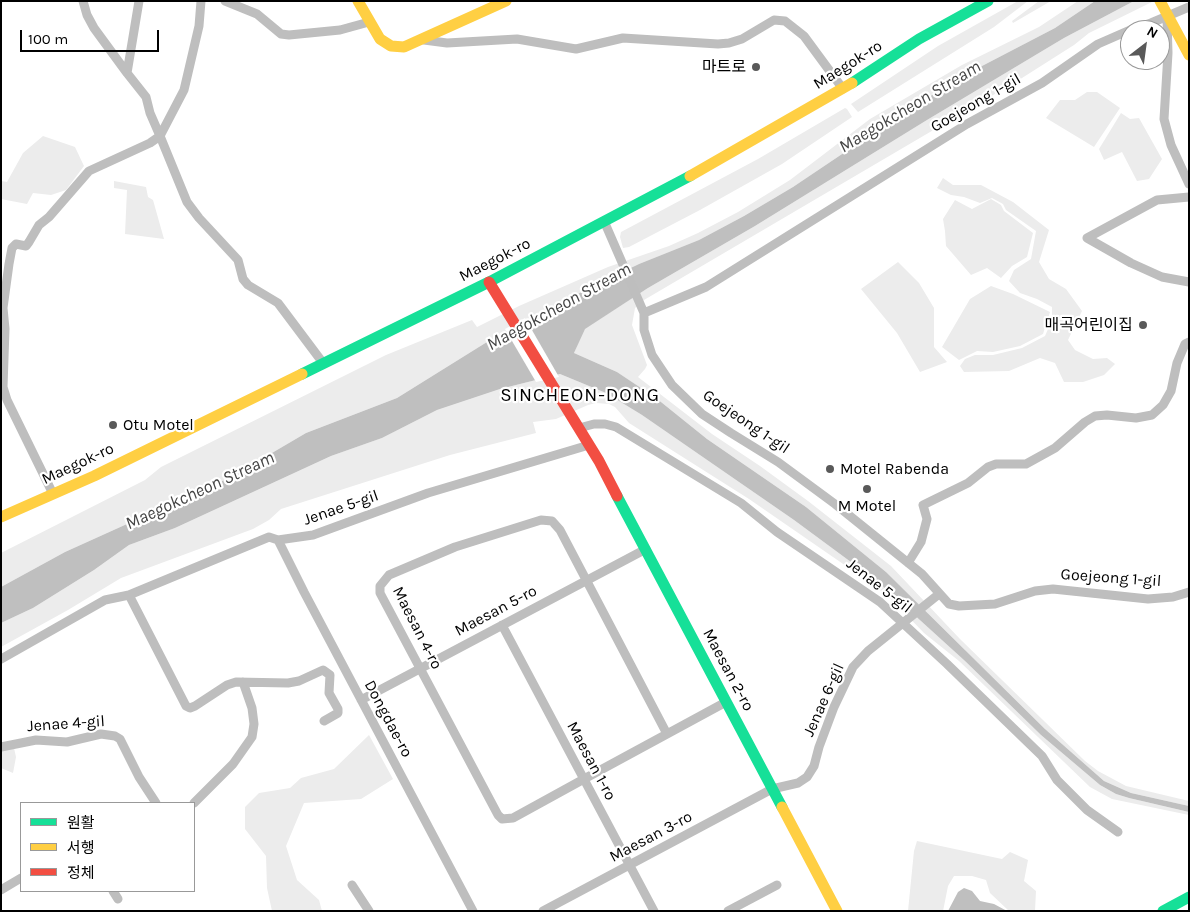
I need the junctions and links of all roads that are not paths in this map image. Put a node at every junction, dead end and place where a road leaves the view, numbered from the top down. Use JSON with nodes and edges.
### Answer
{"nodes":[{"id":1,"x":83,"y":1,"type":"edge"},
{"id":2,"x":139,"y":1,"type":"edge"},
{"id":3,"x":201,"y":1,"type":"edge"},
{"id":4,"x":225,"y":1,"type":"edge"},
{"id":5,"x":358,"y":1,"type":"edge"},
{"id":6,"x":506,"y":1,"type":"edge"},
{"id":7,"x":988,"y":1,"type":"edge"},
{"id":8,"x":1160,"y":1,"type":"edge"},
{"id":9,"x":1189,"y":6,"type":"edge"},
{"id":10,"x":1167,"y":16,"type":"junction"},
{"id":11,"x":1158,"y":20,"type":"edge"},
{"id":12,"x":368,"y":22,"type":"junction"},
{"id":13,"x":1120,"y":34,"type":"edge"},
{"id":14,"x":424,"y":40,"type":"junction"},
{"id":15,"x":1189,"y":55,"type":"edge"},
{"id":16,"x":127,"y":73,"type":"junction"},
{"id":17,"x":843,"y":89,"type":"junction"},
{"id":18,"x":160,"y":136,"type":"junction"},
{"id":19,"x":1189,"y":184,"type":"edge"},
{"id":20,"x":1189,"y":197,"type":"edge"},
{"id":21,"x":604,"y":221,"type":"junction"},
{"id":22,"x":489,"y":282,"type":"junction"},
{"id":23,"x":1189,"y":282,"type":"edge"},
{"id":24,"x":644,"y":313,"type":"junction"},
{"id":25,"x":1189,"y":342,"type":"edge"},
{"id":26,"x":323,"y":363,"type":"junction"},
{"id":27,"x":577,"y":424,"type":"junction"},
{"id":28,"x":589,"y":445,"type":"junction"},
{"id":29,"x":53,"y":494,"type":"junction"},
{"id":30,"x":1,"y":517,"type":"edge"},
{"id":31,"x":278,"y":540,"type":"junction"},
{"id":32,"x":646,"y":549,"type":"junction"},
{"id":33,"x":908,"y":563,"type":"junction"},
{"id":34,"x":586,"y":581,"type":"junction"},
{"id":35,"x":1189,"y":592,"type":"edge"},
{"id":36,"x":939,"y":594,"type":"junction"},
{"id":37,"x":129,"y":595,"type":"junction"},
{"id":38,"x":905,"y":622,"type":"junction"},
{"id":39,"x":502,"y":625,"type":"junction"},
{"id":40,"x":1,"y":659,"type":"edge"},
{"id":41,"x":420,"y":668,"type":"junction"},
{"id":42,"x":243,"y":682,"type":"junction"},
{"id":43,"x":361,"y":700,"type":"junction"},
{"id":44,"x":726,"y":702,"type":"junction"},
{"id":45,"x":324,"y":721,"type":"dead end"},
{"id":46,"x":666,"y":734,"type":"junction"},
{"id":47,"x":1,"y":747,"type":"edge"},
{"id":48,"x":584,"y":779,"type":"junction"},
{"id":49,"x":772,"y":789,"type":"junction"},
{"id":50,"x":155,"y":802,"type":"edge"},
{"id":51,"x":195,"y":802,"type":"edge"},
{"id":52,"x":1118,"y":832,"type":"dead end"},
{"id":53,"x":629,"y":865,"type":"junction"},
{"id":54,"x":20,"y":879,"type":"edge"},
{"id":55,"x":352,"y":885,"type":"dead end"},
{"id":56,"x":776,"y":885,"type":"dead end"},
{"id":57,"x":1,"y":890,"type":"edge"},
{"id":58,"x":1189,"y":898,"type":"edge"},
{"id":59,"x":745,"y":907,"type":"edge"},
{"id":60,"x":370,"y":911,"type":"edge"},
{"id":61,"x":473,"y":911,"type":"edge"},
{"id":62,"x":543,"y":911,"type":"edge"},
{"id":63,"x":654,"y":911,"type":"edge"},
{"id":64,"x":728,"y":911,"type":"edge"},
{"id":65,"x":837,"y":911,"type":"edge"},
{"id":66,"x":1163,"y":911,"type":"edge"}],
"edges":[{"from":1,"to":16,"type":"street"},
{"from":2,"to":16,"type":"street"},
{"from":3,"to":18,"type":"street"},
{"from":4,"to":12,"type":"street"},
{"from":5,"to":12,"type":"street"},
{"from":6,"to":14,"type":"street"},
{"from":7,"to":17,"type":"street","name":"Maegok-ro"},
{"from":8,"to":10,"type":"street"},
{"from":9,"to":10,"type":"street","name":"Goejeong 1-gil"},
{"from":10,"to":11,"type":"street","name":"Goejeong 1-gil"},
{"from":10,"to":15,"type":"street"},
{"from":10,"to":19,"type":"street"},
{"from":12,"to":14,"type":"street"},
{"from":13,"to":24,"type":"street","name":"Goejeong 1-gil"},
{"from":14,"to":17,"type":"street"},
{"from":16,"to":18,"type":"street"},
{"from":17,"to":21,"type":"street","name":"Maegok-ro"},
{"from":18,"to":26,"type":"street"},
{"from":18,"to":29,"type":"street"},
{"from":20,"to":23,"type":"street"},
{"from":21,"to":22,"type":"street","name":"Maegok-ro"},
{"from":21,"to":24,"type":"street"},
{"from":22,"to":26,"type":"street","name":"Maegok-ro"},
{"from":22,"to":27,"type":"street","name":"Maesan 2-ro"},
{"from":24,"to":33,"type":"street","name":"Goejeong 1-gil"},
{"from":25,"to":33,"type":"street"},
{"from":26,"to":29,"type":"street","name":"Maegok-ro"},
{"from":27,"to":28,"type":"street","name":"Maesan 2-ro"},
{"from":27,"to":38,"type":"street","name":"Jenae 5-gil"},
{"from":28,"to":31,"type":"street","name":"Jenae 5-gil"},
{"from":28,"to":32,"type":"street","name":"Maesan 2-ro"},
{"from":29,"to":30,"type":"street","name":"Maegok-ro"},
{"from":31,"to":37,"type":"street","name":"Jenae 5-gil"},
{"from":31,"to":43,"type":"street","name":"Dongdae-ro"},
{"from":32,"to":34,"type":"street","name":"Maesan 5-ro"},
{"from":32,"to":44,"type":"street","name":"Maesan 2-ro"},
{"from":33,"to":36,"type":"street","name":"Goejeong 1-gil"},
{"from":34,"to":39,"type":"street","name":"Maesan 5-ro"},
{"from":34,"to":41,"type":"street","name":"Maesan 4-ro"},
{"from":34,"to":46,"type":"street","name":"Maesan 4-ro"},
{"from":35,"to":36,"type":"street","name":"Goejeong 1-gil"},
{"from":36,"to":38,"type":"street","name":"Jenae 6-gil"},
{"from":37,"to":40,"type":"street","name":"Jenae 5-gil"},
{"from":37,"to":42,"type":"street"},
{"from":38,"to":49,"type":"street","name":"Jenae 6-gil"},
{"from":38,"to":52,"type":"street","name":"Jenae 5-gil"},
{"from":39,"to":41,"type":"street","name":"Maesan 5-ro"},
{"from":39,"to":48,"type":"street","name":"Maesan 1-ro"},
{"from":41,"to":43,"type":"street","name":"Maesan 5-ro"},
{"from":41,"to":48,"type":"street","name":"Maesan 4-ro"},
{"from":42,"to":45,"type":"street"},
{"from":42,"to":51,"type":"street"},
{"from":43,"to":61,"type":"street","name":"Dongdae-ro"},
{"from":44,"to":46,"type":"street","name":"Maesan 4-ro"},
{"from":44,"to":49,"type":"street","name":"Maesan 2-ro"},
{"from":46,"to":48,"type":"street","name":"Maesan 4-ro"},
{"from":47,"to":50,"type":"street","name":"Jenae 4-gil"},
{"from":48,"to":53,"type":"street","name":"Maesan 1-ro"},
{"from":49,"to":53,"type":"street","name":"Maesan 3-ro"},
{"from":49,"to":65,"type":"street","name":"Maesan 2-ro"},
{"from":53,"to":62,"type":"street","name":"Maesan 3-ro"},
{"from":53,"to":63,"type":"street","name":"Maesan 1-ro"},
{"from":54,"to":57,"type":"street"},
{"from":55,"to":60,"type":"street"},
{"from":56,"to":59,"type":"street"},
{"from":58,"to":66,"type":"street"},
{"from":59,"to":64,"type":"street"}]}
